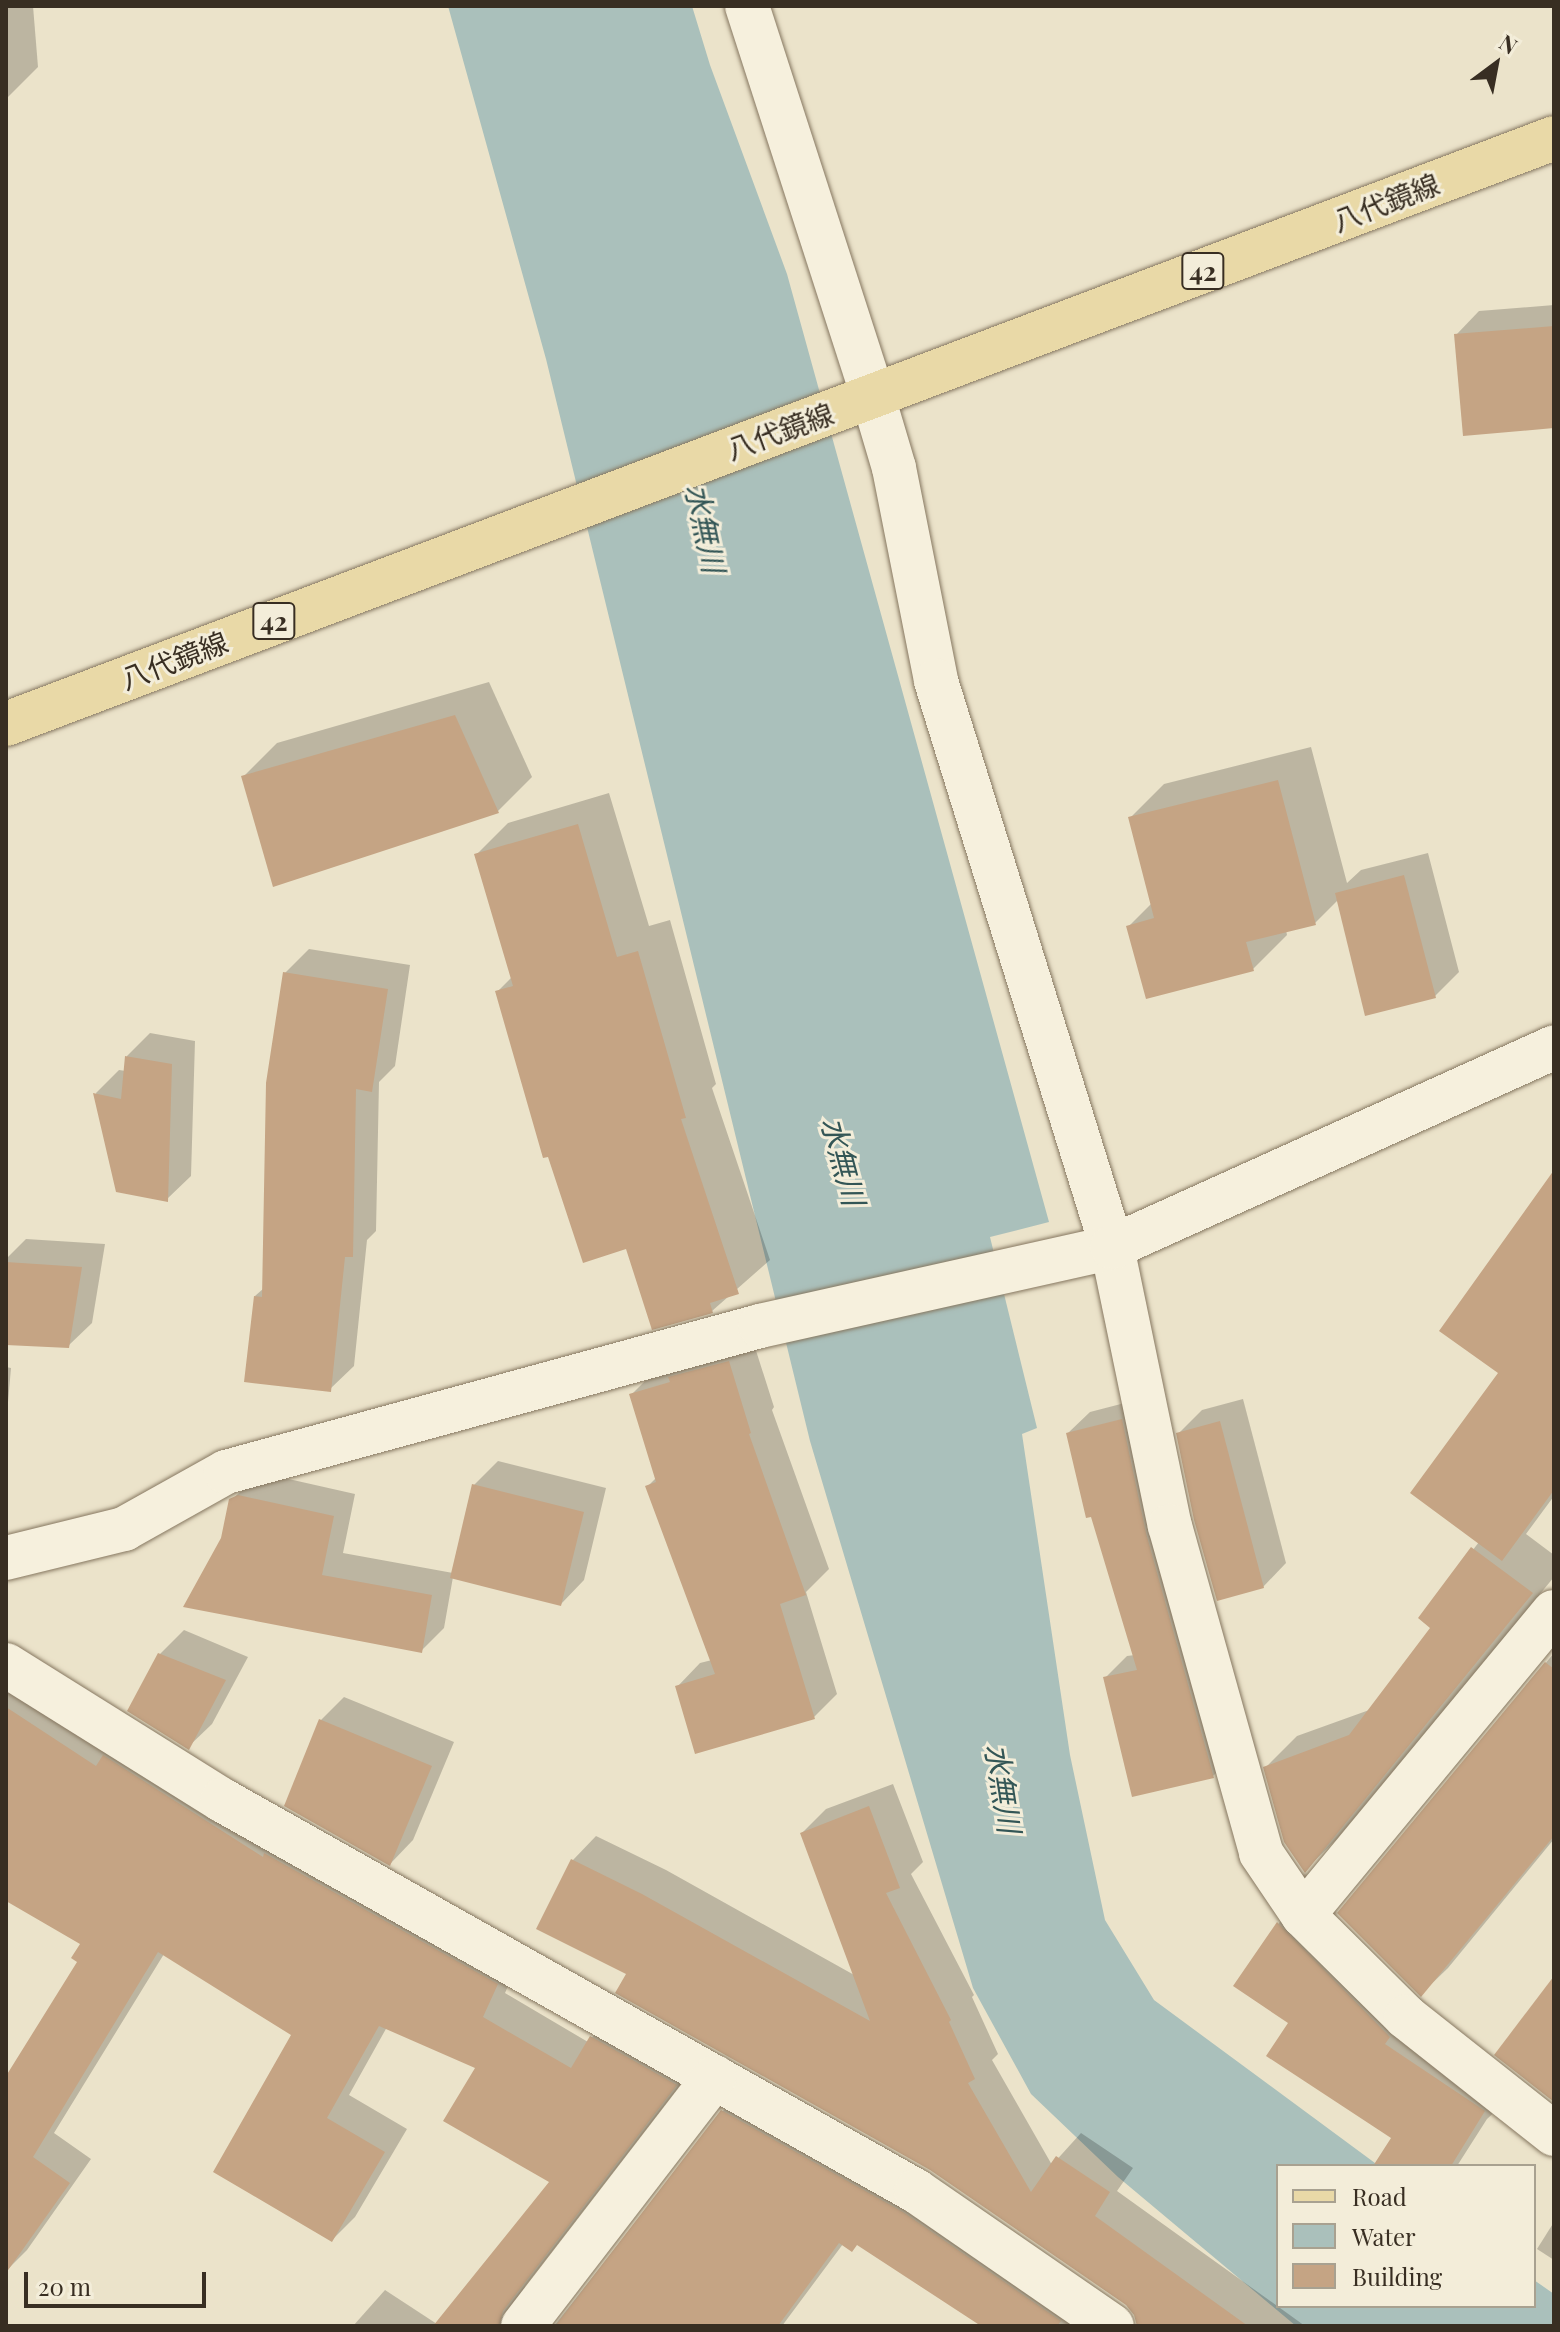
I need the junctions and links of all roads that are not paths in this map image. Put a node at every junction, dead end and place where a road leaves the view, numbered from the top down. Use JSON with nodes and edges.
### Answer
{"nodes":[{"id":1,"x":747,"y":6,"type":"edge"},
{"id":2,"x":1554,"y":138,"type":"edge"},
{"id":3,"x":863,"y":401,"type":"junction"},
{"id":4,"x":6,"y":724,"type":"edge"},
{"id":5,"x":1554,"y":1047,"type":"edge"},
{"id":6,"x":1112,"y":1247,"type":"junction"},
{"id":7,"x":6,"y":1558,"type":"edge"},
{"id":8,"x":1554,"y":1612,"type":"edge"},
{"id":9,"x":6,"y":1665,"type":"edge"},
{"id":10,"x":1303,"y":1915,"type":"junction"},
{"id":11,"x":715,"y":2077,"type":"junction"},
{"id":12,"x":1554,"y":2134,"type":"edge"},
{"id":13,"x":523,"y":2326,"type":"edge"},
{"id":14,"x":1112,"y":2326,"type":"edge"}],
"edges":[{"from":1,"to":3,"type":"street"},
{"from":2,"to":3,"type":"main road","name":"八代鏡線","number":"42"},
{"from":3,"to":4,"type":"main road","name":"八代鏡線","number":"42"},
{"from":3,"to":6,"type":"street"},
{"from":5,"to":6,"type":"street"},
{"from":6,"to":7,"type":"street"},
{"from":6,"to":10,"type":"street"},
{"from":8,"to":10,"type":"street"},
{"from":9,"to":11,"type":"street"},
{"from":10,"to":12,"type":"street"},
{"from":11,"to":13,"type":"street"},
{"from":11,"to":14,"type":"street"}]}
